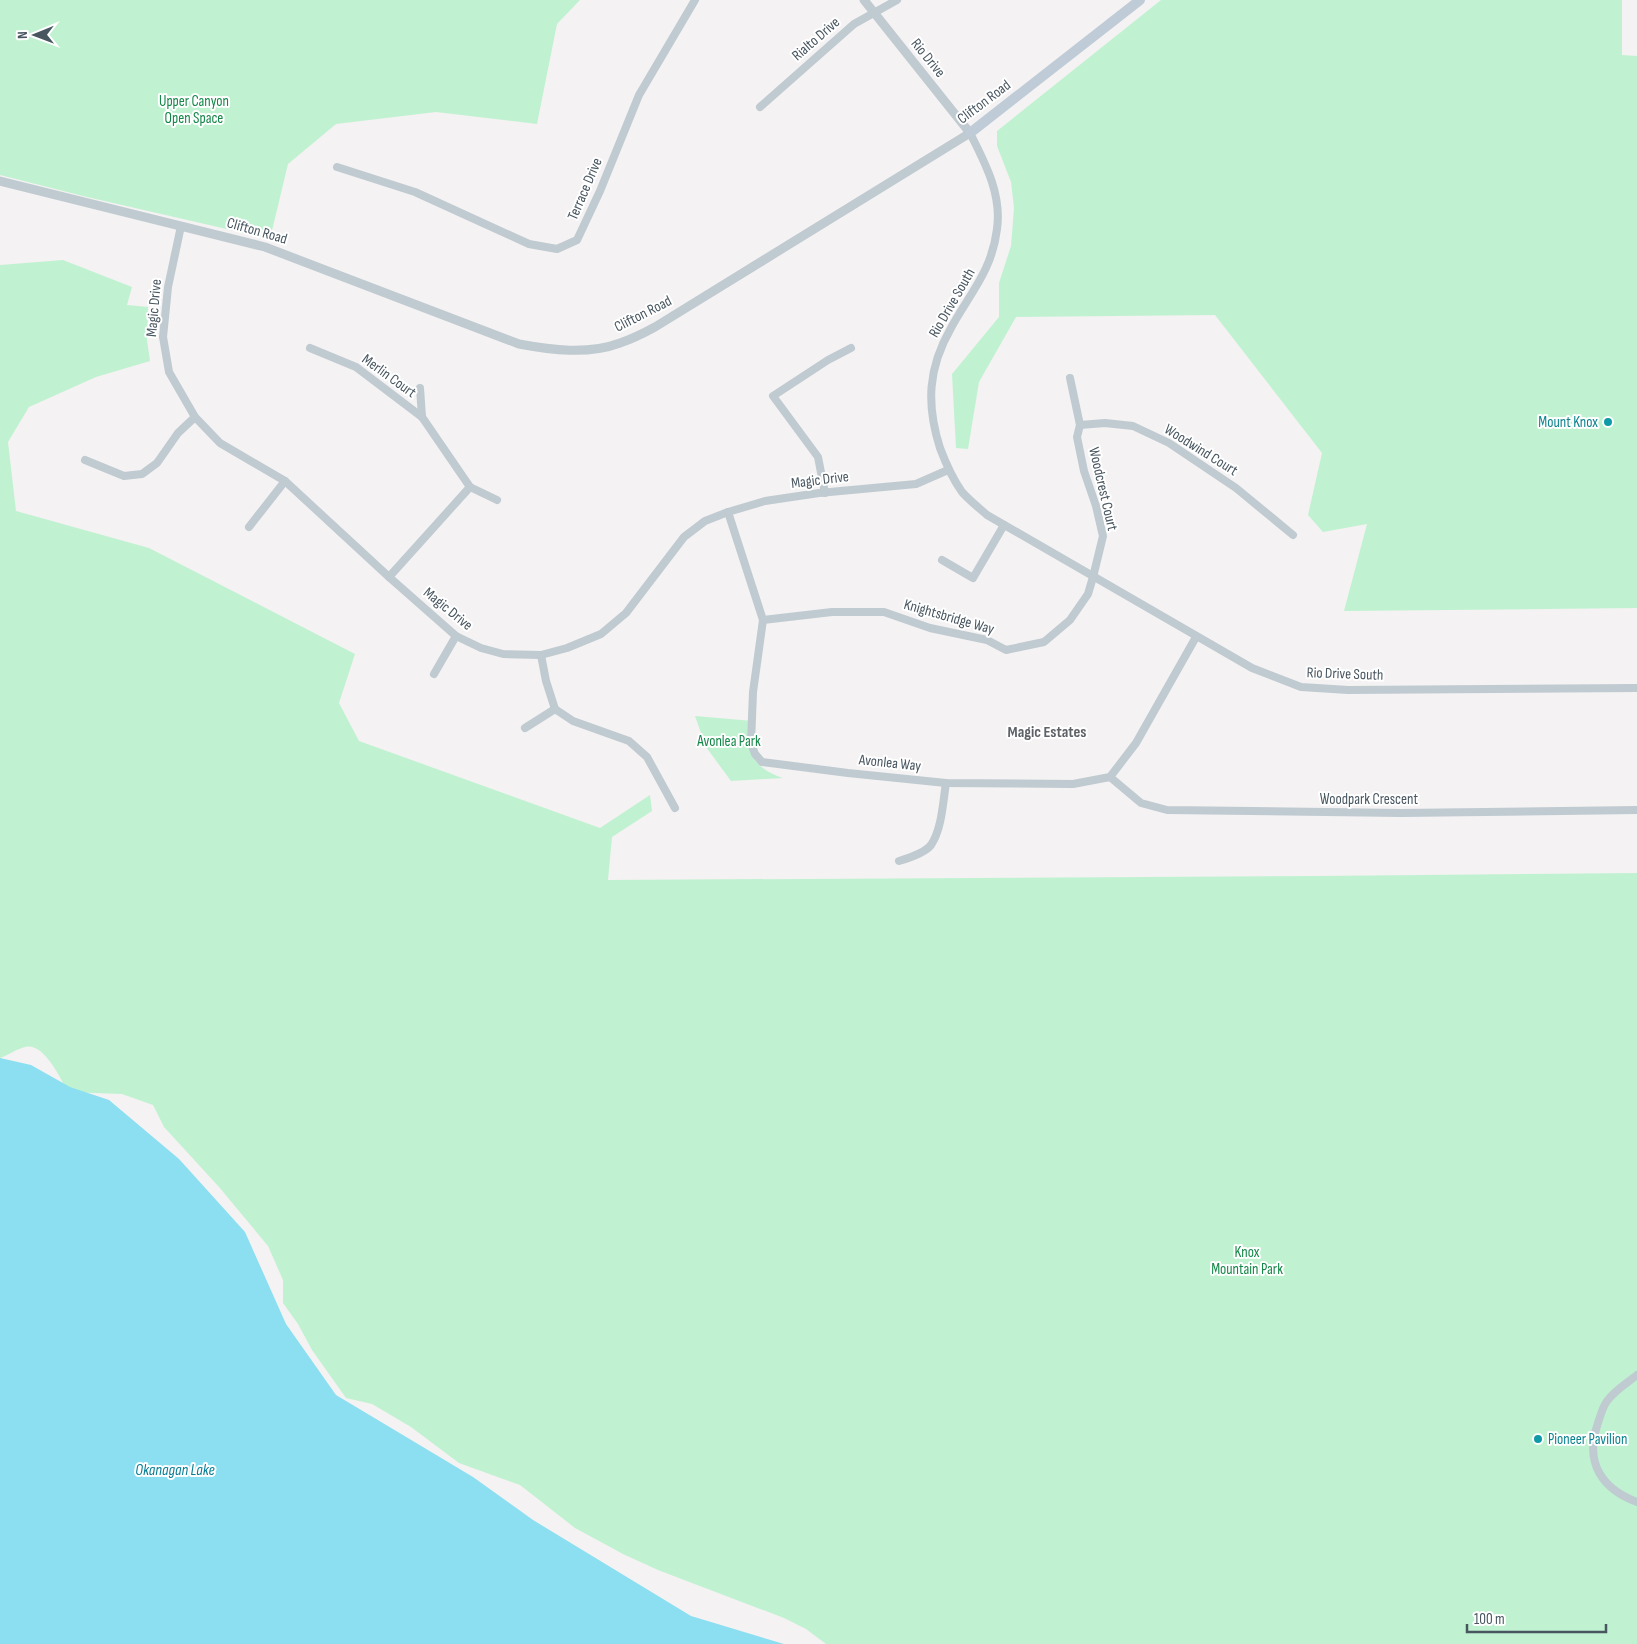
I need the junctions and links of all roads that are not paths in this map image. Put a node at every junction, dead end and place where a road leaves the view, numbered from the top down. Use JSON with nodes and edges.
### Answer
{"nodes":[{"id":1,"x":695,"y":0,"type":"edge"},
{"id":2,"x":864,"y":0,"type":"edge"},
{"id":3,"x":897,"y":0,"type":"edge"},
{"id":4,"x":1140,"y":0,"type":"edge"},
{"id":5,"x":874,"y":12,"type":"junction"},
{"id":6,"x":760,"y":107,"type":"dead end"},
{"id":7,"x":970,"y":133,"type":"junction"},
{"id":8,"x":337,"y":168,"type":"dead end"},
{"id":9,"x":0,"y":181,"type":"edge"},
{"id":10,"x":181,"y":226,"type":"junction"},
{"id":11,"x":310,"y":348,"type":"dead end"},
{"id":12,"x":851,"y":348,"type":"dead end"},
{"id":13,"x":1070,"y":378,"type":"dead end"},
{"id":14,"x":420,"y":388,"type":"dead end"},
{"id":15,"x":195,"y":417,"type":"junction"},
{"id":16,"x":422,"y":418,"type":"junction"},
{"id":17,"x":1080,"y":425,"type":"junction"},
{"id":18,"x":85,"y":460,"type":"dead end"},
{"id":19,"x":948,"y":470,"type":"junction"},
{"id":20,"x":285,"y":481,"type":"junction"},
{"id":21,"x":470,"y":487,"type":"junction"},
{"id":22,"x":825,"y":493,"type":"junction"},
{"id":23,"x":497,"y":500,"type":"dead end"},
{"id":24,"x":728,"y":512,"type":"junction"},
{"id":25,"x":1004,"y":525,"type":"junction"},
{"id":26,"x":249,"y":527,"type":"dead end"},
{"id":27,"x":1293,"y":535,"type":"dead end"},
{"id":28,"x":942,"y":560,"type":"dead end"},
{"id":29,"x":389,"y":577,"type":"junction"},
{"id":30,"x":1093,"y":577,"type":"junction"},
{"id":31,"x":763,"y":620,"type":"junction"},
{"id":32,"x":456,"y":636,"type":"junction"},
{"id":33,"x":1196,"y":637,"type":"junction"},
{"id":34,"x":541,"y":655,"type":"junction"},
{"id":35,"x":434,"y":674,"type":"dead end"},
{"id":36,"x":1637,"y":688,"type":"edge"},
{"id":37,"x":555,"y":709,"type":"junction"},
{"id":38,"x":525,"y":728,"type":"dead end"},
{"id":39,"x":1110,"y":777,"type":"junction"},
{"id":40,"x":946,"y":783,"type":"junction"},
{"id":41,"x":675,"y":808,"type":"dead end"},
{"id":42,"x":1637,"y":810,"type":"edge"},
{"id":43,"x":899,"y":861,"type":"dead end"},
{"id":44,"x":1637,"y":1375,"type":"edge"},
{"id":45,"x":1637,"y":1502,"type":"edge"}],
"edges":[{"from":1,"to":8,"type":"street","name":"Terrace Drive"},
{"from":2,"to":5,"type":"street","name":"Rio Drive"},
{"from":3,"to":5,"type":"street","name":"Rialto Drive"},
{"from":4,"to":7,"type":"main road","name":"Clifton Road"},
{"from":5,"to":6,"type":"street","name":"Rialto Drive"},
{"from":5,"to":7,"type":"street","name":"Rio Drive"},
{"from":7,"to":10,"type":"street","name":"Clifton Road"},
{"from":7,"to":19,"type":"street","name":"Rio Drive South"},
{"from":9,"to":10,"type":"street","name":"Clifton Road"},
{"from":10,"to":15,"type":"street","name":"Magic Drive"},
{"from":11,"to":16,"type":"street","name":"Merlin Court"},
{"from":12,"to":22,"type":"street"},
{"from":13,"to":17,"type":"street","name":"Woodcrest Court"},
{"from":14,"to":16,"type":"street","name":"Merlin Court"},
{"from":15,"to":18,"type":"street"},
{"from":15,"to":20,"type":"street","name":"Magic Drive"},
{"from":16,"to":21,"type":"street","name":"Merlin Court"},
{"from":17,"to":27,"type":"street","name":"Woodwind Court"},
{"from":17,"to":30,"type":"street","name":"Woodcrest Court"},
{"from":19,"to":22,"type":"street","name":"Magic Drive"},
{"from":19,"to":25,"type":"street","name":"Rio Drive South"},
{"from":20,"to":26,"type":"street"},
{"from":20,"to":29,"type":"street","name":"Magic Drive"},
{"from":21,"to":23,"type":"street","name":"Merlin Court"},
{"from":21,"to":29,"type":"street"},
{"from":22,"to":24,"type":"street","name":"Magic Drive"},
{"from":24,"to":31,"type":"street","name":"Avonlea Way"},
{"from":24,"to":34,"type":"street","name":"Magic Drive"},
{"from":25,"to":28,"type":"street"},
{"from":25,"to":30,"type":"street","name":"Rio Drive South"},
{"from":29,"to":32,"type":"street","name":"Magic Drive"},
{"from":30,"to":31,"type":"street","name":"Knightsbridge Way"},
{"from":30,"to":33,"type":"street","name":"Rio Drive South"},
{"from":31,"to":40,"type":"street","name":"Avonlea Way"},
{"from":32,"to":34,"type":"street","name":"Magic Drive"},
{"from":32,"to":35,"type":"street"},
{"from":33,"to":36,"type":"street","name":"Rio Drive South"},
{"from":33,"to":39,"type":"street"},
{"from":34,"to":37,"type":"street"},
{"from":37,"to":38,"type":"street"},
{"from":37,"to":41,"type":"street"},
{"from":39,"to":40,"type":"street","name":"Avonlea Way"},
{"from":39,"to":42,"type":"street","name":"Woodpark Crescent"},
{"from":40,"to":43,"type":"street"},
{"from":44,"to":45,"type":"street"}]}
